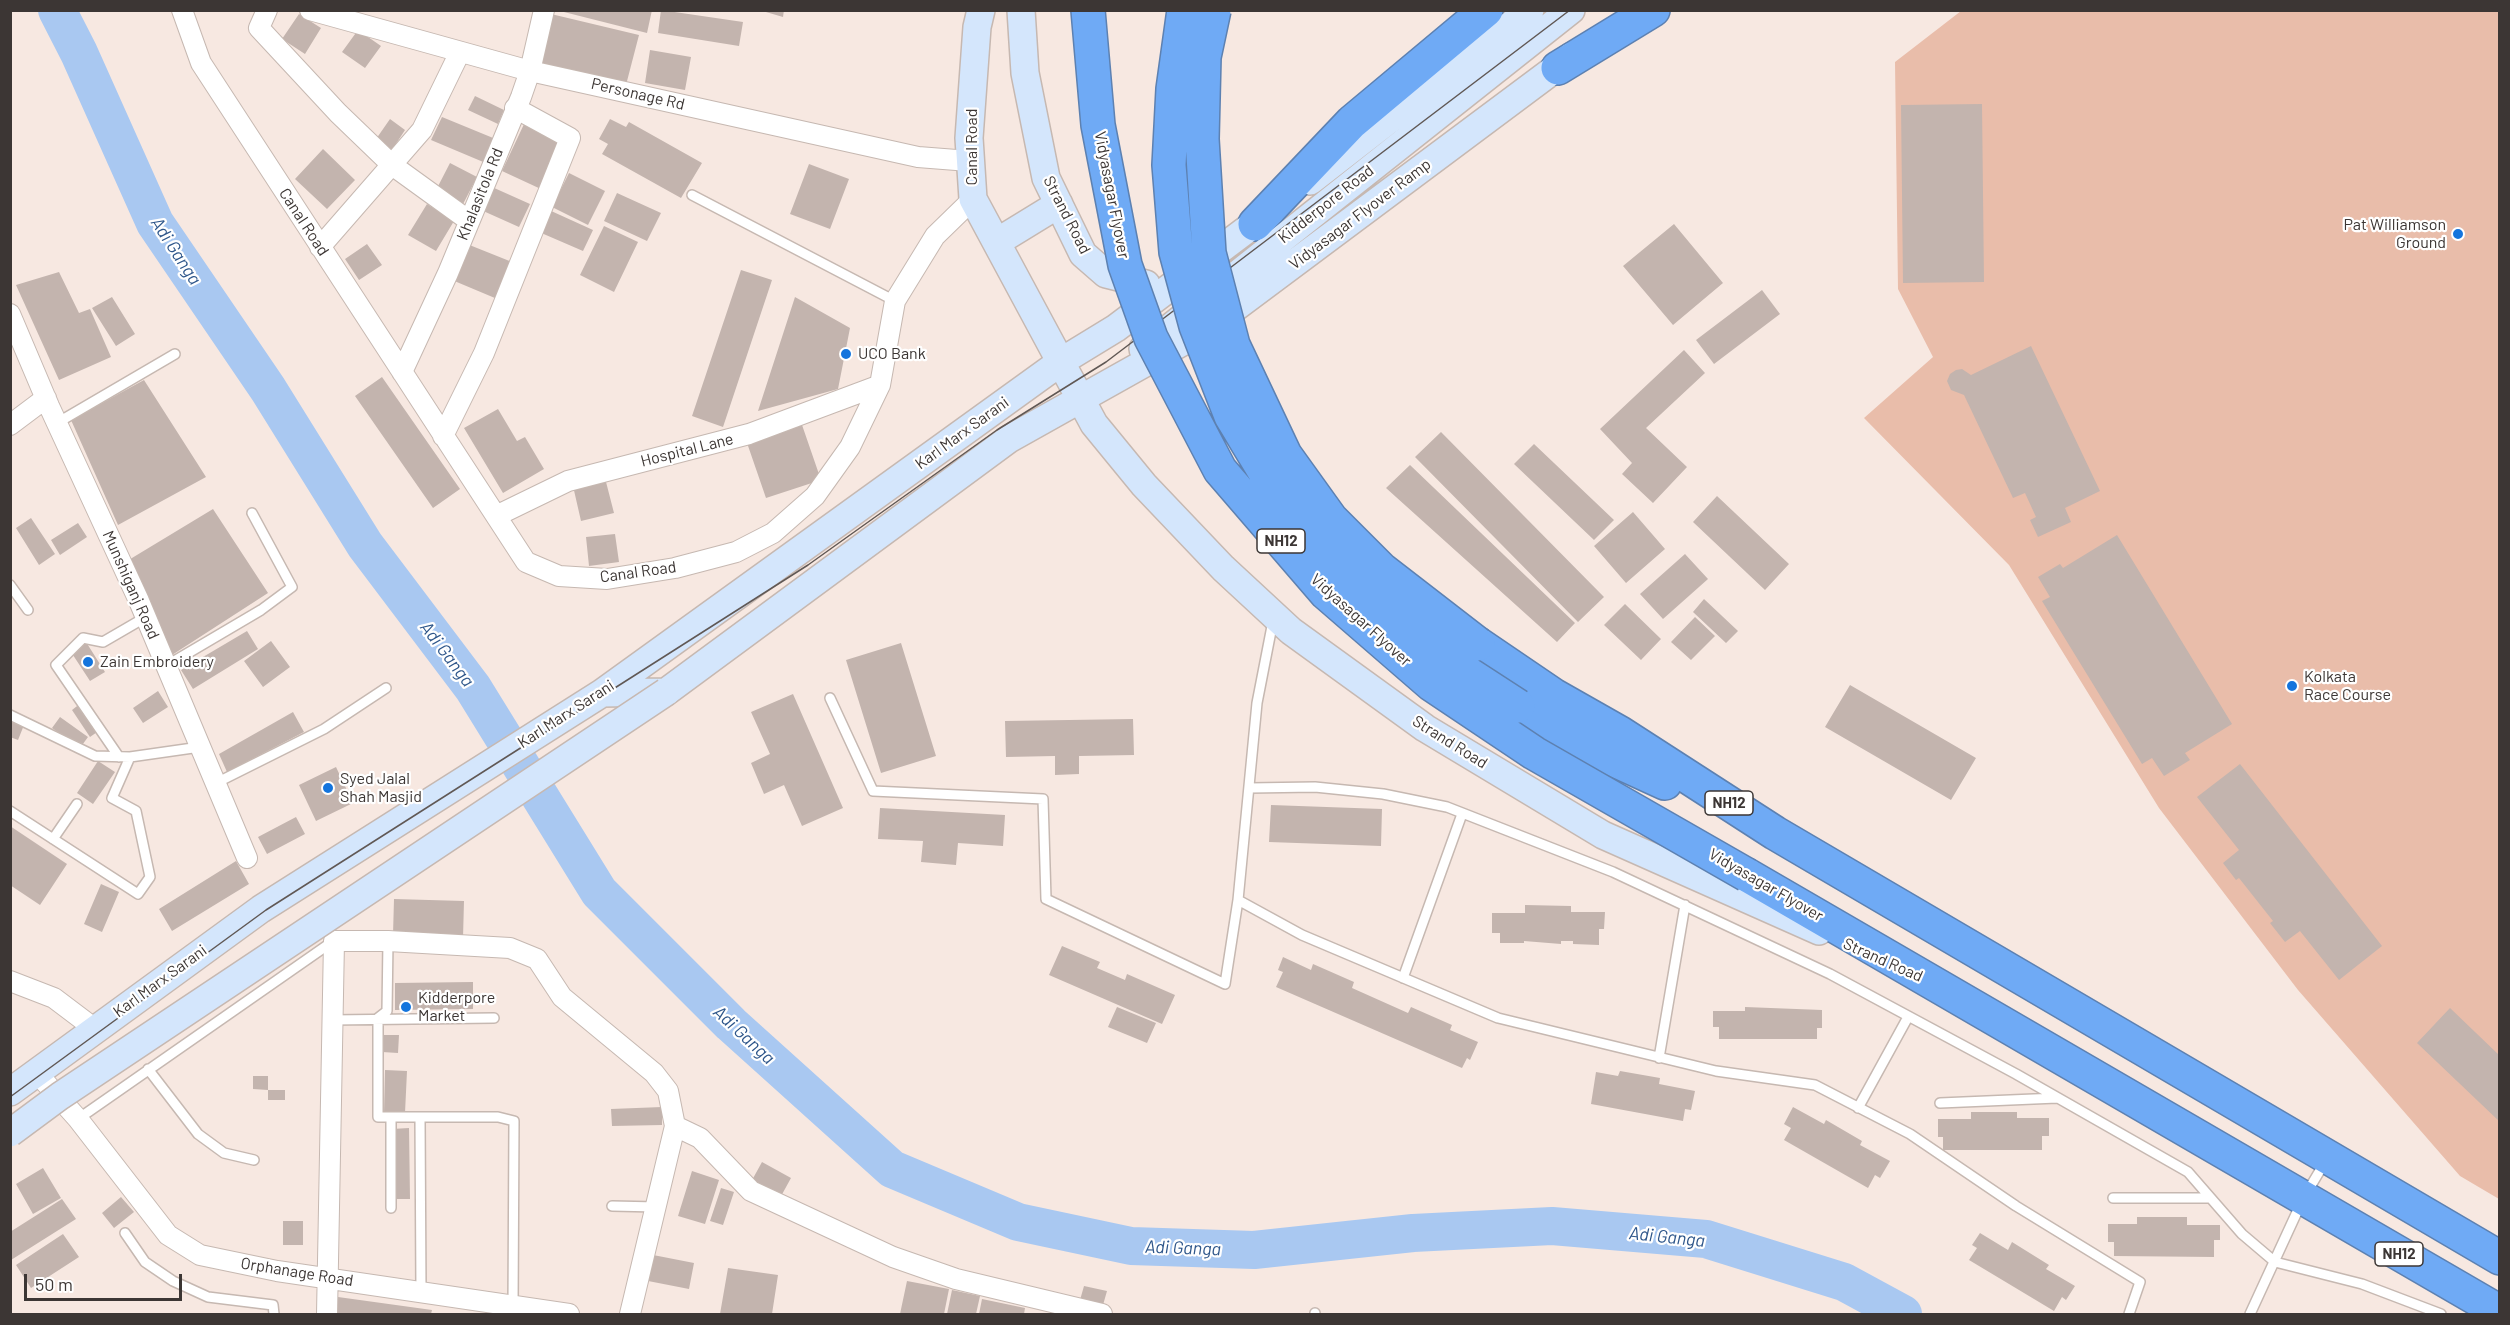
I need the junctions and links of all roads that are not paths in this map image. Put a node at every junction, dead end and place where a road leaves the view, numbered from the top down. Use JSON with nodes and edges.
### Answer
{"nodes":[{"id":1,"x":182,"y":10,"type":"edge"},
{"id":2,"x":267,"y":10,"type":"edge"},
{"id":3,"x":310,"y":10,"type":"edge"},
{"id":4,"x":544,"y":10,"type":"edge"},
{"id":5,"x":981,"y":10,"type":"edge"},
{"id":6,"x":1021,"y":10,"type":"edge"},
{"id":7,"x":1088,"y":10,"type":"edge"},
{"id":8,"x":1184,"y":10,"type":"edge"},
{"id":9,"x":1214,"y":10,"type":"edge"},
{"id":10,"x":1486,"y":10,"type":"edge"},
{"id":11,"x":1530,"y":10,"type":"edge"},
{"id":12,"x":1571,"y":10,"type":"edge"},
{"id":13,"x":1626,"y":10,"type":"edge"},
{"id":14,"x":1653,"y":10,"type":"edge"},
{"id":15,"x":460,"y":52,"type":"junction"},
{"id":16,"x":1558,"y":68,"type":"junction"},
{"id":17,"x":530,"y":70,"type":"junction"},
{"id":18,"x":515,"y":108,"type":"junction"},
{"id":19,"x":969,"y":161,"type":"junction"},
{"id":20,"x":392,"y":165,"type":"junction"},
{"id":21,"x":692,"y":195,"type":"dead end"},
{"id":22,"x":973,"y":199,"type":"junction"},
{"id":23,"x":1059,"y":204,"type":"junction"},
{"id":24,"x":468,"y":220,"type":"junction"},
{"id":25,"x":1255,"y":224,"type":"junction"},
{"id":26,"x":997,"y":242,"type":"junction"},
{"id":27,"x":320,"y":247,"type":"junction"},
{"id":28,"x":1173,"y":285,"type":"junction"},
{"id":29,"x":895,"y":301,"type":"junction"},
{"id":30,"x":10,"y":314,"type":"edge"},
{"id":31,"x":1116,"y":328,"type":"joint"},
{"id":32,"x":176,"y":354,"type":"dead end"},
{"id":33,"x":1062,"y":361,"type":"junction"},
{"id":34,"x":402,"y":372,"type":"junction"},
{"id":35,"x":880,"y":385,"type":"junction"},
{"id":36,"x":46,"y":398,"type":"junction"},
{"id":37,"x":1081,"y":398,"type":"junction"},
{"id":38,"x":57,"y":423,"type":"junction"},
{"id":39,"x":10,"y":425,"type":"edge"},
{"id":40,"x":443,"y":436,"type":"junction"},
{"id":41,"x":252,"y":513,"type":"dead end"},
{"id":42,"x":496,"y":516,"type":"junction"},
{"id":43,"x":10,"y":585,"type":"edge"},
{"id":44,"x":28,"y":610,"type":"dead end"},
{"id":45,"x":1274,"y":615,"type":"junction"},
{"id":46,"x":146,"y":617,"type":"junction"},
{"id":47,"x":166,"y":666,"type":"junction"},
{"id":48,"x":386,"y":688,"type":"dead end"},
{"id":49,"x":602,"y":693,"type":"junction"},
{"id":50,"x":666,"y":693,"type":"junction"},
{"id":51,"x":830,"y":698,"type":"dead end"},
{"id":52,"x":10,"y":716,"type":"edge"},
{"id":53,"x":200,"y":747,"type":"junction"},
{"id":54,"x":119,"y":757,"type":"junction"},
{"id":55,"x":130,"y":757,"type":"junction"},
{"id":56,"x":216,"y":783,"type":"junction"},
{"id":57,"x":1250,"y":788,"type":"junction"},
{"id":58,"x":77,"y":804,"type":"dead end"},
{"id":59,"x":10,"y":811,"type":"edge"},
{"id":60,"x":1462,"y":814,"type":"junction"},
{"id":61,"x":1774,"y":832,"type":"junction"},
{"id":62,"x":53,"y":839,"type":"junction"},
{"id":63,"x":247,"y":858,"type":"dead end"},
{"id":64,"x":1238,"y":900,"type":"junction"},
{"id":65,"x":1685,"y":905,"type":"junction"},
{"id":66,"x":334,"y":941,"type":"junction"},
{"id":67,"x":388,"y":941,"type":"junction"},
{"id":68,"x":1403,"y":978,"type":"junction"},
{"id":69,"x":10,"y":981,"type":"edge"},
{"id":70,"x":1943,"y":987,"type":"junction"},
{"id":71,"x":1908,"y":1017,"type":"junction"},
{"id":72,"x":378,"y":1018,"type":"junction"},
{"id":73,"x":494,"y":1018,"type":"dead end"},
{"id":74,"x":332,"y":1020,"type":"junction"},
{"id":75,"x":95,"y":1029,"type":"junction"},
{"id":76,"x":1659,"y":1058,"type":"junction"},
{"id":77,"x":148,"y":1069,"type":"junction"},
{"id":78,"x":36,"y":1072,"type":"junction"},
{"id":79,"x":10,"y":1092,"type":"edge"},
{"id":80,"x":2057,"y":1098,"type":"junction"},
{"id":81,"x":1940,"y":1103,"type":"dead end"},
{"id":82,"x":1858,"y":1108,"type":"junction"},
{"id":83,"x":391,"y":1117,"type":"junction"},
{"id":84,"x":420,"y":1118,"type":"junction"},
{"id":85,"x":78,"y":1119,"type":"junction"},
{"id":86,"x":675,"y":1126,"type":"junction"},
{"id":87,"x":10,"y":1133,"type":"edge"},
{"id":88,"x":2328,"y":1158,"type":"junction"},
{"id":89,"x":254,"y":1160,"type":"dead end"},
{"id":90,"x":2113,"y":1198,"type":"dead end"},
{"id":91,"x":2210,"y":1198,"type":"junction"},
{"id":92,"x":2303,"y":1199,"type":"junction"},
{"id":93,"x":612,"y":1206,"type":"dead end"},
{"id":94,"x":657,"y":1207,"type":"junction"},
{"id":95,"x":391,"y":1208,"type":"dead end"},
{"id":96,"x":125,"y":1233,"type":"dead end"},
{"id":97,"x":2499,"y":1258,"type":"edge"},
{"id":98,"x":2275,"y":1262,"type":"junction"},
{"id":99,"x":327,"y":1278,"type":"junction"},
{"id":100,"x":421,"y":1293,"type":"junction"},
{"id":101,"x":513,"y":1307,"type":"junction"},
{"id":102,"x":2499,"y":1312,"type":"edge"},
{"id":103,"x":274,"y":1314,"type":"edge"},
{"id":104,"x":327,"y":1314,"type":"edge"},
{"id":105,"x":569,"y":1314,"type":"edge"},
{"id":106,"x":630,"y":1314,"type":"edge"},
{"id":107,"x":1102,"y":1314,"type":"edge"},
{"id":108,"x":2129,"y":1314,"type":"edge"},
{"id":109,"x":2250,"y":1314,"type":"edge"},
{"id":110,"x":2441,"y":1314,"type":"edge"}],
"edges":[{"from":1,"to":27,"type":"street","name":"Canal Road"},
{"from":2,"to":20,"type":"street"},
{"from":3,"to":15,"type":"street","name":"Personage Rd"},
{"from":4,"to":17,"type":"street","name":"Khalasitola Rd"},
{"from":5,"to":19,"type":"main road","name":"Canal Road"},
{"from":6,"to":23,"type":"main road","name":"Strand Road"},
{"from":7,"to":70,"type":"highway","name":"Vidyasagar Flyover","number":"NH12","bridge":true},
{"from":8,"to":61,"type":"highway","bridge":true},
{"from":9,"to":61,"type":"highway","number":"NH12","bridge":true},
{"from":10,"to":25,"type":"highway"},
{"from":11,"to":25,"type":"main road","name":"Kidderpore Road"},
{"from":12,"to":37,"type":"main road","name":"Kidderpore Road"},
{"from":13,"to":16,"type":"main road","name":"Vidyasagar Flyover Ramp"},
{"from":14,"to":16,"type":"highway"},
{"from":15,"to":17,"type":"street","name":"Personage Rd"},
{"from":15,"to":20,"type":"street"},
{"from":16,"to":37,"type":"main road","name":"Vidyasagar Flyover Ramp"},
{"from":17,"to":18,"type":"street","name":"Khalasitola Rd"},
{"from":17,"to":19,"type":"street","name":"Personage Rd"},
{"from":18,"to":24,"type":"street","name":"Khalasitola Rd"},
{"from":18,"to":40,"type":"street"},
{"from":19,"to":22,"type":"main road","name":"Canal Road"},
{"from":20,"to":24,"type":"street"},
{"from":20,"to":27,"type":"street"},
{"from":21,"to":29,"type":"lane"},
{"from":22,"to":26,"type":"main road","name":"Strand Road"},
{"from":22,"to":29,"type":"street","name":"Canal Road"},
{"from":23,"to":26,"type":"main road"},
{"from":23,"to":28,"type":"main road","name":"Strand Road"},
{"from":24,"to":34,"type":"street","name":"Khalasitola Rd"},
{"from":25,"to":28,"type":"main road","name":"Kidderpore Road"},
{"from":26,"to":33,"type":"main road","name":"Strand Road"},
{"from":27,"to":34,"type":"street","name":"Canal Road"},
{"from":28,"to":31,"type":"main road","name":"Kidderpore Road"},
{"from":29,"to":35,"type":"street","name":"Canal Road"},
{"from":30,"to":36,"type":"street","name":"Munshiganj Road"},
{"from":31,"to":33,"type":"main road","name":"Karl Marx Sarani"},
{"from":32,"to":38,"type":"lane"},
{"from":33,"to":37,"type":"main road","name":"Strand Road"},
{"from":33,"to":49,"type":"main road","name":"Karl Marx Sarani"},
{"from":34,"to":40,"type":"street","name":"Canal Road"},
{"from":35,"to":42,"type":"street","name":"Hospital Lane"},
{"from":35,"to":42,"type":"street","name":"Canal Road"},
{"from":36,"to":38,"type":"street","name":"Munshiganj Road"},
{"from":36,"to":39,"type":"street"},
{"from":37,"to":45,"type":"main road","name":"Strand Road"},
{"from":37,"to":50,"type":"main road"},
{"from":38,"to":46,"type":"street","name":"Munshiganj Road"},
{"from":40,"to":42,"type":"street","name":"Canal Road"},
{"from":41,"to":47,"type":"lane"},
{"from":43,"to":44,"type":"lane"},
{"from":45,"to":57,"type":"lane"},
{"from":45,"to":70,"type":"main road","name":"Strand Road"},
{"from":46,"to":47,"type":"street","name":"Munshiganj Road"},
{"from":46,"to":54,"type":"lane"},
{"from":47,"to":53,"type":"street","name":"Munshiganj Road"},
{"from":48,"to":56,"type":"lane"},
{"from":49,"to":50,"type":"main road"},
{"from":49,"to":75,"type":"main road","name":"Karl Marx Sarani"},
{"from":50,"to":87,"type":"main road","bridge":true},
{"from":51,"to":64,"type":"lane"},
{"from":52,"to":54,"type":"lane"},
{"from":53,"to":55,"type":"lane"},
{"from":53,"to":56,"type":"street","name":"Munshiganj Road"},
{"from":54,"to":55,"type":"lane"},
{"from":55,"to":62,"type":"lane"},
{"from":56,"to":63,"type":"street","name":"Munshiganj Road"},
{"from":57,"to":60,"type":"lane"},
{"from":57,"to":64,"type":"lane"},
{"from":58,"to":62,"type":"lane"},
{"from":59,"to":62,"type":"lane"},
{"from":60,"to":65,"type":"lane"},
{"from":60,"to":68,"type":"lane"},
{"from":61,"to":88,"type":"highway","number":"NH12"},
{"from":64,"to":68,"type":"lane"},
{"from":65,"to":71,"type":"lane"},
{"from":65,"to":76,"type":"lane"},
{"from":66,"to":67,"type":"street"},
{"from":66,"to":74,"type":"street"},
{"from":66,"to":77,"type":"lane"},
{"from":67,"to":72,"type":"lane"},
{"from":67,"to":86,"type":"street"},
{"from":68,"to":76,"type":"lane"},
{"from":69,"to":75,"type":"street"},
{"from":70,"to":92,"type":"highway","number":"NH12"},
{"from":71,"to":80,"type":"lane"},
{"from":71,"to":82,"type":"lane"},
{"from":72,"to":73,"type":"lane"},
{"from":72,"to":74,"type":"lane"},
{"from":72,"to":83,"type":"lane"},
{"from":74,"to":99,"type":"street"},
{"from":75,"to":78,"type":"main road","name":"Karl Marx Sarani"},
{"from":76,"to":82,"type":"lane"},
{"from":77,"to":85,"type":"lane"},
{"from":77,"to":89,"type":"lane"},
{"from":78,"to":79,"type":"main road","name":"Karl Marx Sarani"},
{"from":78,"to":85,"type":"street","name":"Orphanage Road"},
{"from":80,"to":81,"type":"lane"},
{"from":80,"to":91,"type":"lane"},
{"from":82,"to":108,"type":"lane"},
{"from":83,"to":84,"type":"lane"},
{"from":83,"to":95,"type":"lane"},
{"from":84,"to":100,"type":"lane"},
{"from":84,"to":101,"type":"lane"},
{"from":85,"to":99,"type":"street","name":"Orphanage Road"},
{"from":86,"to":94,"type":"street"},
{"from":86,"to":107,"type":"street"},
{"from":88,"to":92,"type":"lane"},
{"from":88,"to":97,"type":"highway","number":"NH12"},
{"from":90,"to":91,"type":"lane"},
{"from":91,"to":98,"type":"lane"},
{"from":92,"to":98,"type":"lane"},
{"from":92,"to":102,"type":"highway","number":"NH12"},
{"from":93,"to":94,"type":"lane"},
{"from":94,"to":106,"type":"street"},
{"from":96,"to":103,"type":"lane"},
{"from":98,"to":109,"type":"lane"},
{"from":98,"to":110,"type":"lane"},
{"from":99,"to":100,"type":"street","name":"Orphanage Road"},
{"from":99,"to":104,"type":"street"},
{"from":100,"to":101,"type":"street","name":"Orphanage Road"},
{"from":101,"to":105,"type":"street","name":"Orphanage Road"}]}
